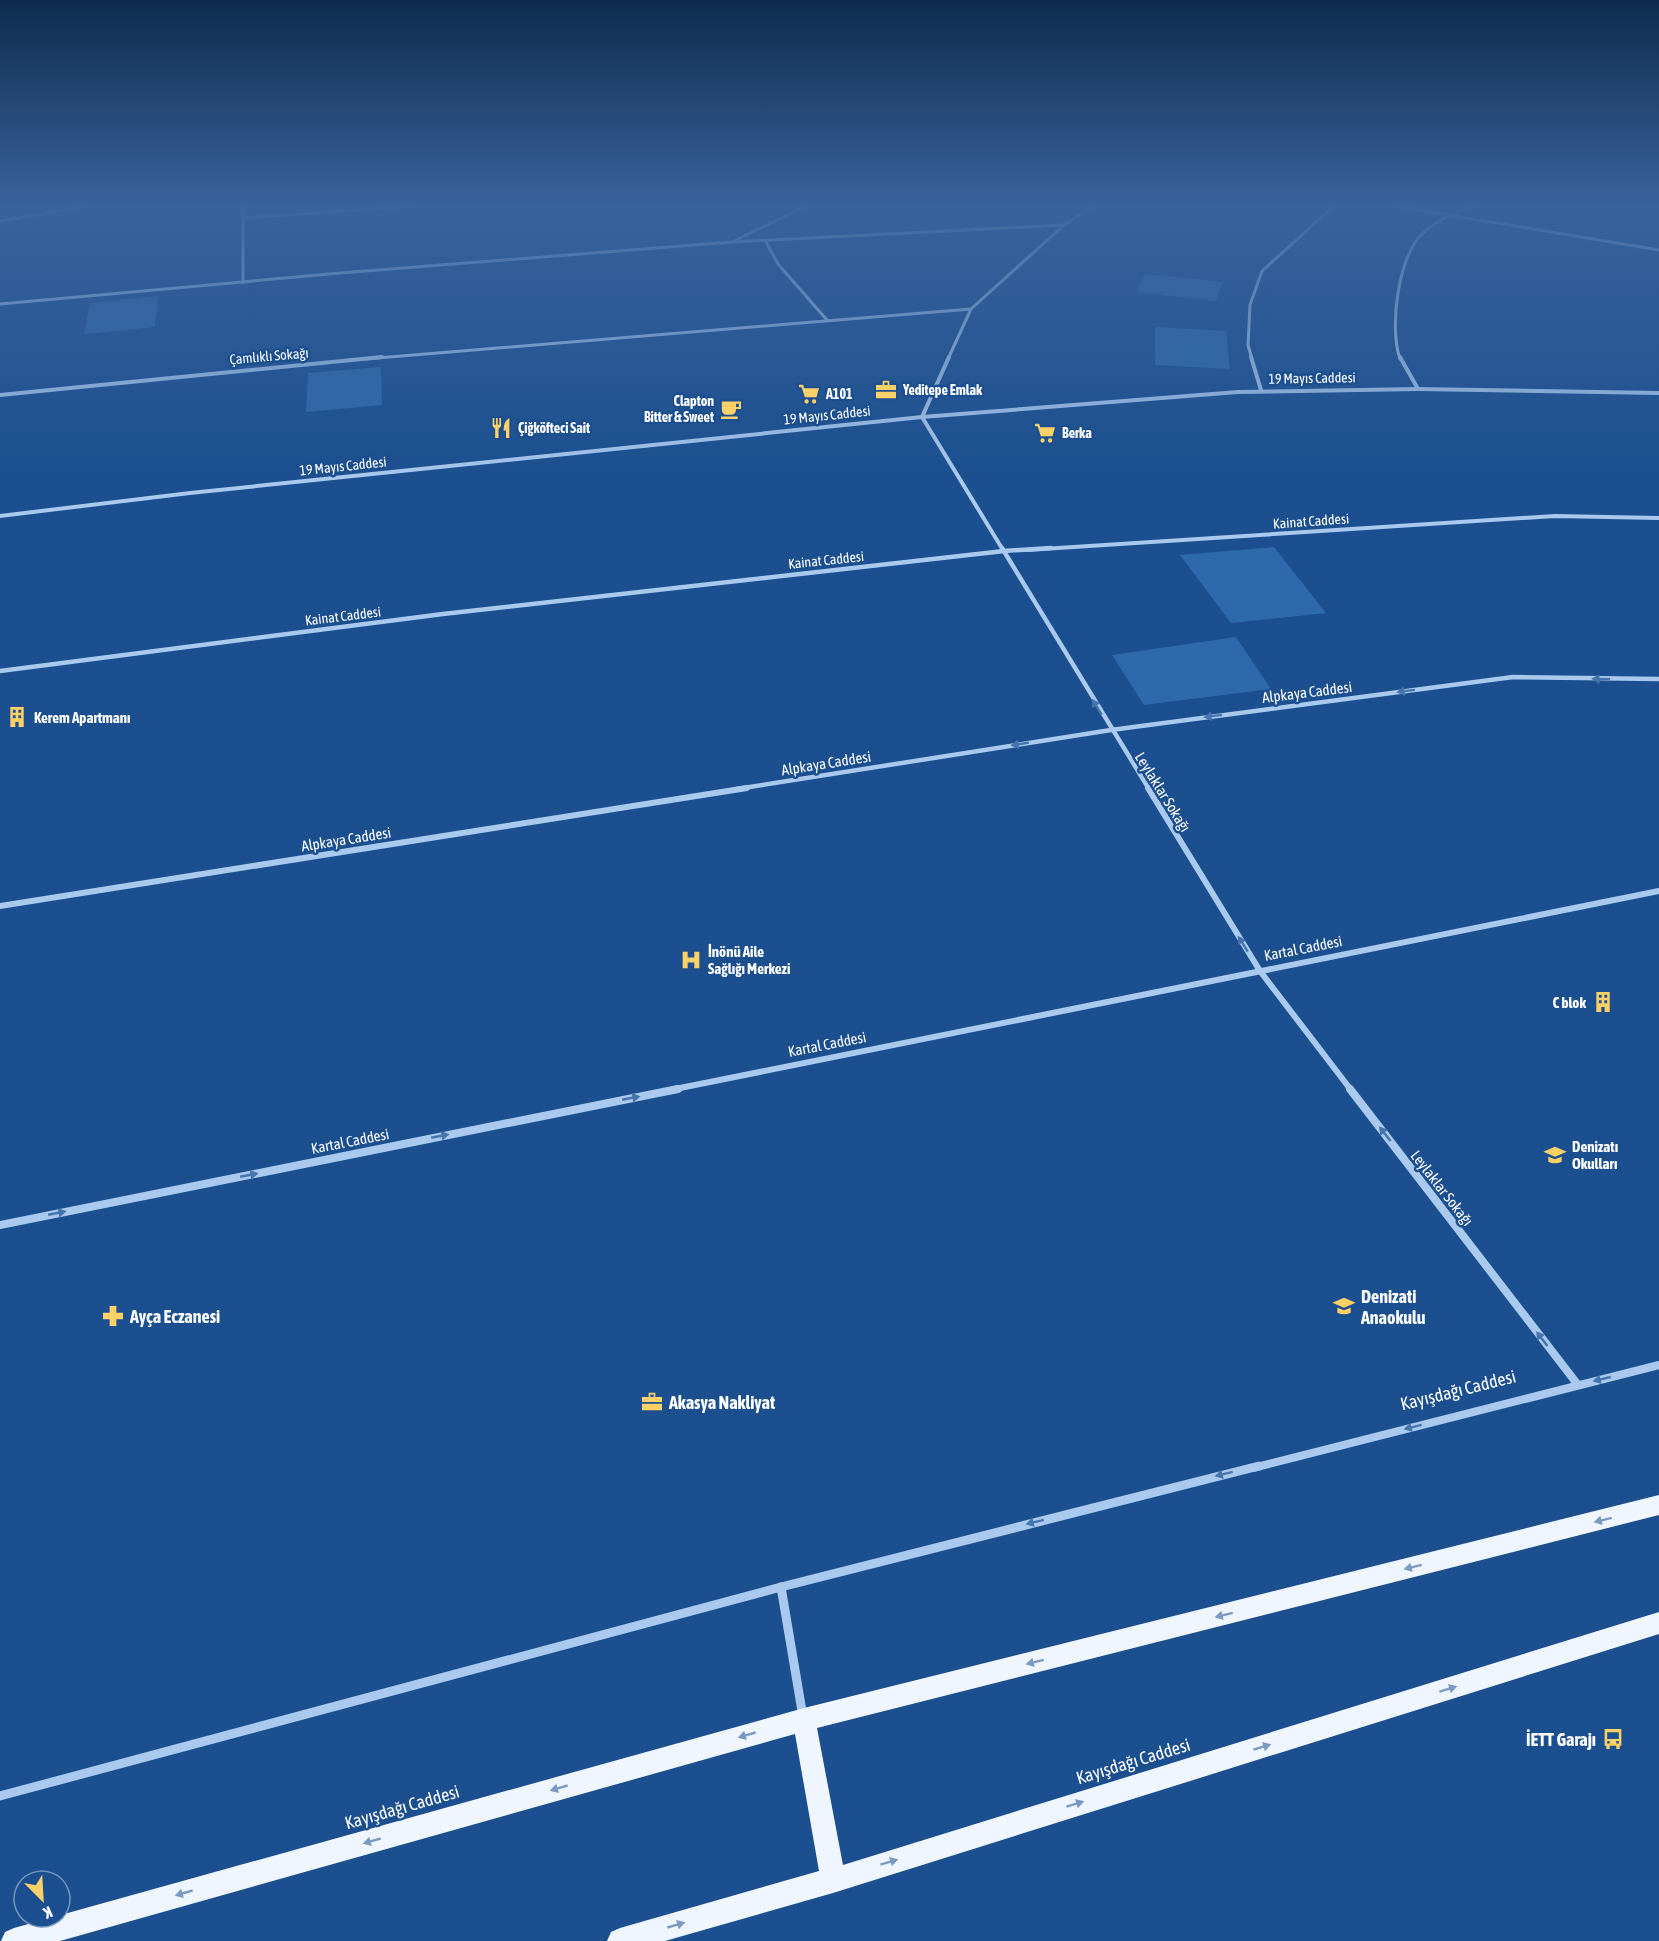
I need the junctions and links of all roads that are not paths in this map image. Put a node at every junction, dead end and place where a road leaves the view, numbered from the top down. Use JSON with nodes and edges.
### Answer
{"nodes":[{"id":1,"x":82,"y":297,"type":"edge"},
{"id":2,"x":807,"y":297,"type":"edge"},
{"id":3,"x":985,"y":297,"type":"edge"},
{"id":4,"x":1253,"y":297,"type":"edge"},
{"id":5,"x":1398,"y":297,"type":"edge"},
{"id":6,"x":0,"y":304,"type":"edge"},
{"id":7,"x":971,"y":309,"type":"junction"},
{"id":8,"x":827,"y":320,"type":"junction"},
{"id":9,"x":1418,"y":389,"type":"junction"},
{"id":10,"x":1261,"y":390,"type":"junction"},
{"id":11,"x":1659,"y":393,"type":"edge"},
{"id":12,"x":0,"y":395,"type":"edge"},
{"id":13,"x":922,"y":417,"type":"junction"},
{"id":14,"x":0,"y":516,"type":"edge"},
{"id":15,"x":1659,"y":518,"type":"edge"},
{"id":16,"x":1004,"y":551,"type":"junction"},
{"id":17,"x":0,"y":671,"type":"edge"},
{"id":18,"x":1659,"y":679,"type":"edge"},
{"id":19,"x":1111,"y":730,"type":"junction"},
{"id":20,"x":1659,"y":891,"type":"edge"},
{"id":21,"x":0,"y":906,"type":"edge"},
{"id":22,"x":1260,"y":971,"type":"junction"},
{"id":23,"x":0,"y":1225,"type":"edge"},
{"id":24,"x":1659,"y":1365,"type":"edge"},
{"id":25,"x":1578,"y":1385,"type":"junction"},
{"id":26,"x":1659,"y":1504,"type":"edge"},
{"id":27,"x":782,"y":1587,"type":"junction"},
{"id":28,"x":1659,"y":1623,"type":"edge"},
{"id":29,"x":804,"y":1720,"type":"junction"},
{"id":30,"x":0,"y":1796,"type":"edge"},
{"id":31,"x":834,"y":1880,"type":"junction"},
{"id":32,"x":14,"y":1941,"type":"edge"},
{"id":33,"x":620,"y":1941,"type":"edge"}],
"edges":[{"from":1,"to":6,"type":"street"},
{"from":2,"to":8,"type":"street"},
{"from":3,"to":7,"type":"street"},
{"from":4,"to":10,"type":"street"},
{"from":5,"to":9,"type":"street"},
{"from":7,"to":8,"type":"street","name":"Çamlıklı Sokağı"},
{"from":7,"to":13,"type":"street"},
{"from":8,"to":12,"type":"street","name":"Çamlıklı Sokağı"},
{"from":9,"to":10,"type":"street","name":"19 Mayıs Caddesi"},
{"from":9,"to":11,"type":"street","name":"19 Mayıs Caddesi"},
{"from":10,"to":13,"type":"street","name":"19 Mayıs Caddesi"},
{"from":13,"to":14,"type":"street","name":"19 Mayıs Caddesi"},
{"from":13,"to":16,"type":"street","name":"Leylaklar Sokağı"},
{"from":15,"to":16,"type":"street","name":"Kainat Caddesi"},
{"from":16,"to":17,"type":"street","name":"Kainat Caddesi"},
{"from":19,"to":16,"type":"street","name":"Leylaklar Sokağı","one_way":true},
{"from":18,"to":19,"type":"street","name":"Alpkaya Caddesi","one_way":true},
{"from":19,"to":21,"type":"street","name":"Alpkaya Caddesi","one_way":true},
{"from":22,"to":19,"type":"street","name":"Leylaklar Sokağı","one_way":true},
{"from":20,"to":22,"type":"street","name":"Kartal Caddesi"},
{"from":23,"to":22,"type":"street","name":"Kartal Caddesi","one_way":true},
{"from":25,"to":22,"type":"street","name":"Leylaklar Sokağı","one_way":true},
{"from":24,"to":25,"type":"street","name":"Kayışdağı Caddesi","one_way":true},
{"from":25,"to":27,"type":"street","name":"Kayışdağı Caddesi","one_way":true},
{"from":26,"to":29,"type":"main road","name":"Kayışdağı Caddesi","one_way":true},
{"from":27,"to":29,"type":"street"},
{"from":27,"to":30,"type":"street","name":"Kayışdağı Caddesi"},
{"from":31,"to":28,"type":"main road","name":"Kayışdağı Caddesi","one_way":true},
{"from":29,"to":31,"type":"main road"},
{"from":29,"to":32,"type":"main road","name":"Kayışdağı Caddesi","one_way":true},
{"from":33,"to":31,"type":"main road","name":"Kayışdağı Caddesi","one_way":true}]}
